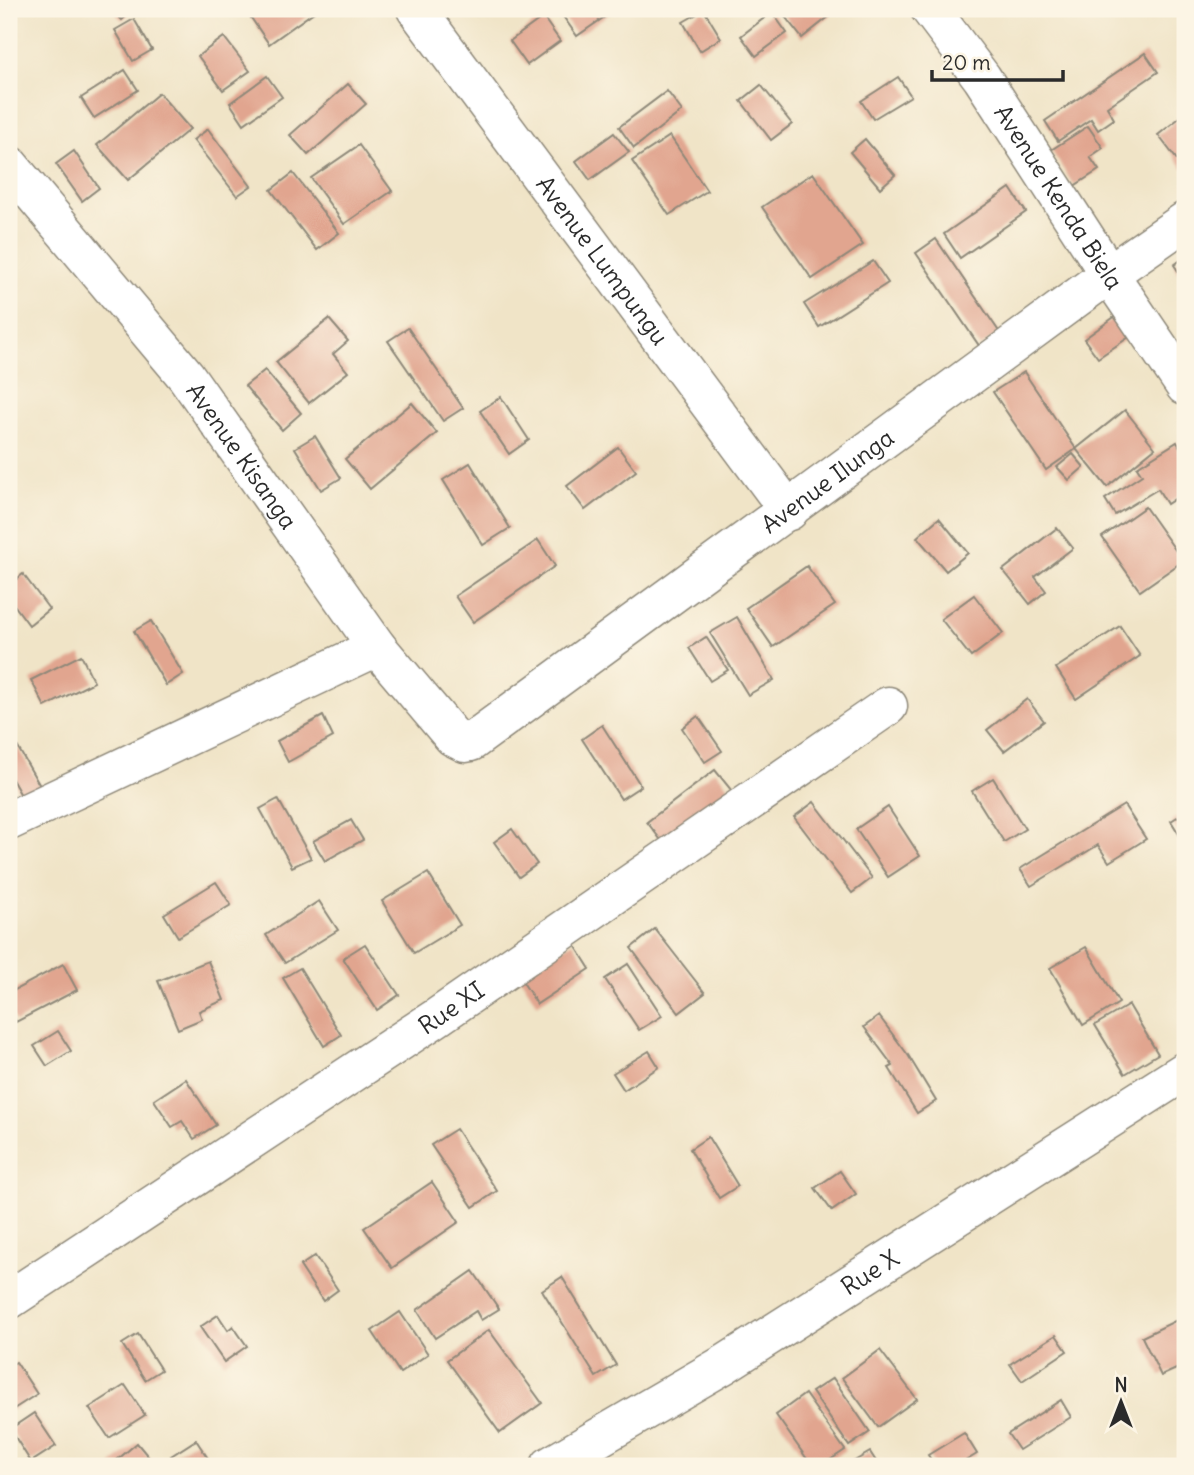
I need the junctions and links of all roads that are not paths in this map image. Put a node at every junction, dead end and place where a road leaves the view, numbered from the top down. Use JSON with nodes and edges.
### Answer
{"nodes":[{"id":1,"x":416,"y":9,"type":"edge"},
{"id":2,"x":930,"y":9,"type":"edge"},
{"id":3,"x":9,"y":165,"type":"edge"},
{"id":4,"x":1185,"y":221,"type":"edge"},
{"id":5,"x":1109,"y":274,"type":"junction"},
{"id":6,"x":1185,"y":386,"type":"edge"},
{"id":7,"x":789,"y":511,"type":"junction"},
{"id":8,"x":377,"y":647,"type":"junction"},
{"id":9,"x":888,"y":706,"type":"dead end"},
{"id":10,"x":471,"y":742,"type":"joint"},
{"id":11,"x":9,"y":821,"type":"edge"},
{"id":12,"x":1185,"y":1071,"type":"edge"},
{"id":13,"x":9,"y":1300,"type":"edge"},
{"id":14,"x":550,"y":1466,"type":"edge"}],
"edges":[{"from":1,"to":7,"type":"street","name":"Avenue Lumpungu"},
{"from":2,"to":5,"type":"street","name":"Avenue Kenda Biela"},
{"from":3,"to":8,"type":"street","name":"Avenue Kisanga"},
{"from":4,"to":5,"type":"street","name":"Avenue Ilunga"},
{"from":5,"to":6,"type":"street","name":"Avenue Kenda Biela"},
{"from":5,"to":7,"type":"street","name":"Avenue Ilunga"},
{"from":7,"to":10,"type":"street","name":"Avenue Ilunga"},
{"from":8,"to":10,"type":"street","name":"Avenue Kisanga"},
{"from":8,"to":11,"type":"street"},
{"from":9,"to":13,"type":"street","name":"Rue XI"},
{"from":12,"to":14,"type":"street","name":"Rue X"}]}
